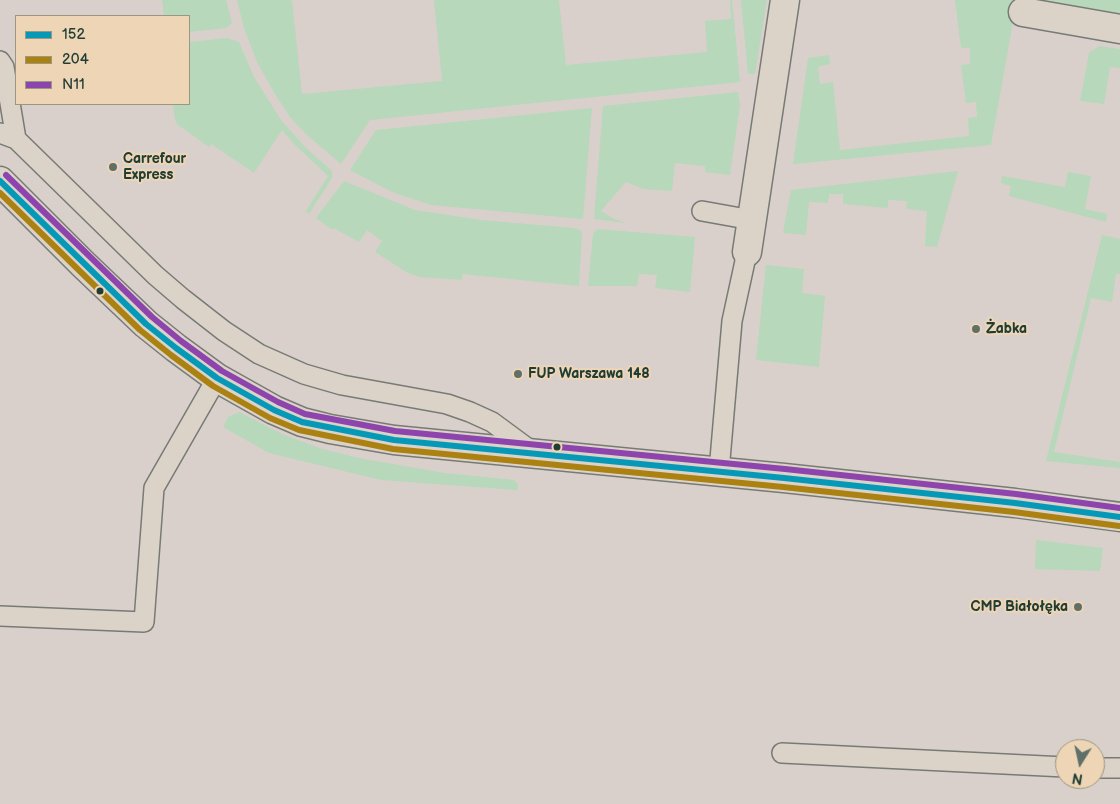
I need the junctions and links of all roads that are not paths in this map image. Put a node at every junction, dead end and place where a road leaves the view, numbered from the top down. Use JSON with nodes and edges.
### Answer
{"nodes":[{"id":1,"x":784,"y":0,"type":"edge"},
{"id":2,"x":1023,"y":12,"type":"dead end"},
{"id":3,"x":1120,"y":29,"type":"edge"},
{"id":4,"x":0,"y":60,"type":"edge"},
{"id":5,"x":8,"y":136,"type":"edge"},
{"id":6,"x":0,"y":181,"type":"edge"},
{"id":7,"x":702,"y":212,"type":"dead end"},
{"id":8,"x":752,"y":220,"type":"junction"},
{"id":9,"x":747,"y":252,"type":"joint"},
{"id":10,"x":217,"y":378,"type":"junction"},
{"id":11,"x":536,"y":454,"type":"junction"},
{"id":12,"x":719,"y":471,"type":"junction"},
{"id":13,"x":1120,"y":517,"type":"edge"},
{"id":14,"x":0,"y":616,"type":"edge"},
{"id":15,"x":782,"y":753,"type":"dead end"},
{"id":16,"x":1055,"y":767,"type":"edge"},
{"id":17,"x":1105,"y":768,"type":"edge"},
{"id":18,"x":1120,"y":768,"type":"edge"}],
"edges":[{"from":1,"to":8,"type":"street"},
{"from":2,"to":3,"type":"street"},
{"from":4,"to":5,"type":"lane"},
{"from":5,"to":11,"type":"lane"},
{"from":6,"to":10,"type":"street"},
{"from":7,"to":8,"type":"lane"},
{"from":8,"to":9,"type":"street"},
{"from":9,"to":12,"type":"lane"},
{"from":10,"to":11,"type":"street"},
{"from":10,"to":14,"type":"lane"},
{"from":11,"to":12,"type":"street"},
{"from":12,"to":13,"type":"street"},
{"from":15,"to":16,"type":"lane"},
{"from":17,"to":18,"type":"lane"}]}
